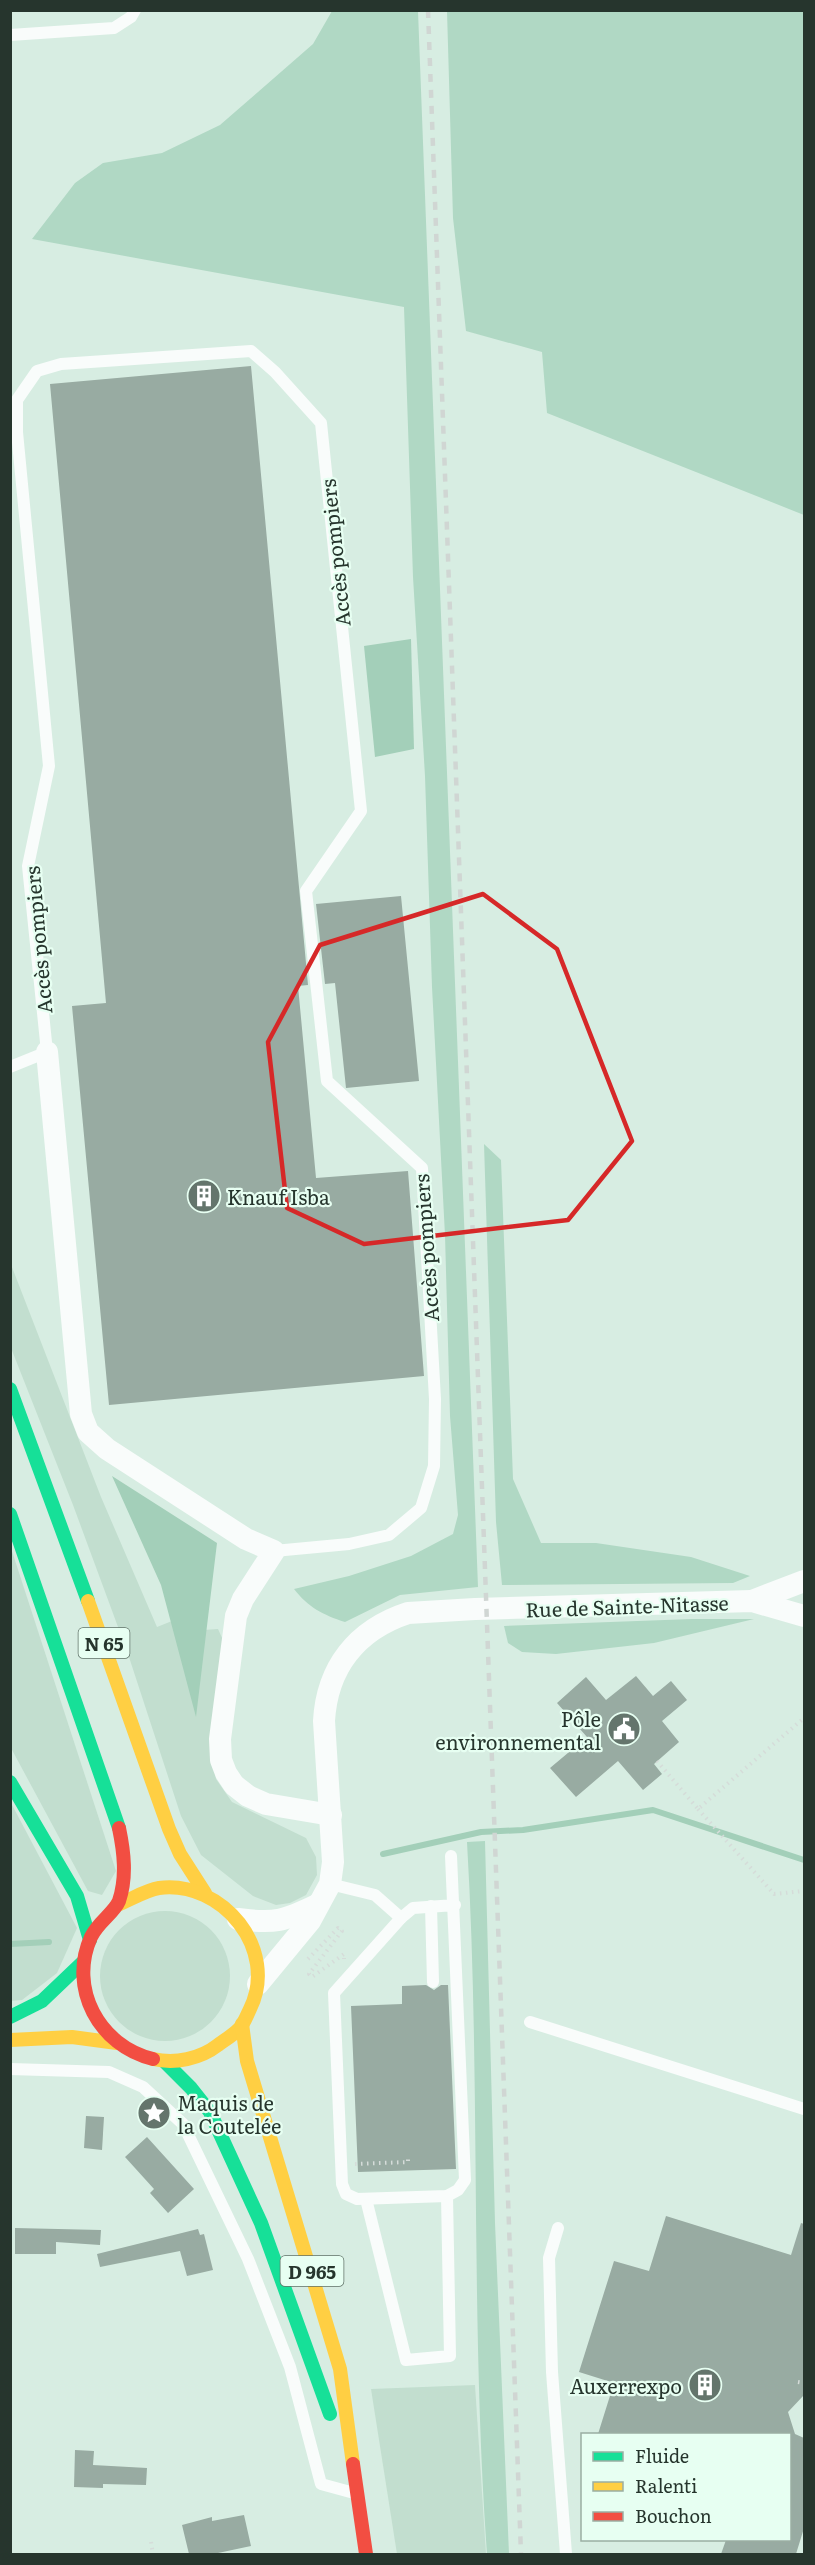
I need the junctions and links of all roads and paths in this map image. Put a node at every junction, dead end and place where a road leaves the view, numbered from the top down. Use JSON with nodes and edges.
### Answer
{"nodes":[{"id":1,"x":135,"y":10,"type":"edge"},
{"id":2,"x":10,"y":35,"type":"edge"},
{"id":3,"x":47,"y":1052,"type":"junction"},
{"id":4,"x":10,"y":1067,"type":"edge"},
{"id":5,"x":10,"y":1389,"type":"edge"},
{"id":6,"x":10,"y":1514,"type":"edge"},
{"id":7,"x":274,"y":1551,"type":"junction"},
{"id":8,"x":804,"y":1581,"type":"edge"},
{"id":9,"x":804,"y":1586,"type":"edge"},
{"id":10,"x":752,"y":1601,"type":"junction"},
{"id":11,"x":804,"y":1603,"type":"edge"},
{"id":12,"x":804,"y":1616,"type":"edge"},
{"id":13,"x":804,"y":1718,"type":"edge"},
{"id":14,"x":657,"y":1761,"type":"dead end"},
{"id":15,"x":10,"y":1782,"type":"edge"},
{"id":16,"x":698,"y":1809,"type":"junction"},
{"id":17,"x":331,"y":1815,"type":"junction"},
{"id":18,"x":451,"y":1857,"type":"dead end"},
{"id":19,"x":330,"y":1884,"type":"junction"},
{"id":20,"x":804,"y":1891,"type":"edge"},
{"id":21,"x":205,"y":1893,"type":"junction"},
{"id":22,"x":117,"y":1905,"type":"junction"},
{"id":23,"x":317,"y":1905,"type":"junction"},
{"id":24,"x":455,"y":1905,"type":"junction"},
{"id":25,"x":431,"y":1906,"type":"junction"},
{"id":26,"x":401,"y":1918,"type":"junction"},
{"id":27,"x":238,"y":1919,"type":"junction"},
{"id":28,"x":90,"y":1940,"type":"junction"},
{"id":29,"x":84,"y":1961,"type":"junction"},
{"id":30,"x":306,"y":1961,"type":"dead end"},
{"id":31,"x":345,"y":1966,"type":"dead end"},
{"id":32,"x":433,"y":1982,"type":"dead end"},
{"id":33,"x":258,"y":1984,"type":"junction"},
{"id":34,"x":10,"y":2017,"type":"edge"},
{"id":35,"x":530,"y":2022,"type":"dead end"},
{"id":36,"x":242,"y":2025,"type":"junction"},
{"id":37,"x":10,"y":2040,"type":"edge"},
{"id":38,"x":117,"y":2043,"type":"junction"},
{"id":39,"x":164,"y":2061,"type":"junction"},
{"id":40,"x":10,"y":2069,"type":"edge"},
{"id":41,"x":804,"y":2109,"type":"edge"},
{"id":42,"x":352,"y":2153,"type":"dead end"},
{"id":43,"x":408,"y":2156,"type":"dead end"},
{"id":44,"x":447,"y":2196,"type":"junction"},
{"id":45,"x":366,"y":2199,"type":"junction"},
{"id":46,"x":558,"y":2228,"type":"dead end"},
{"id":47,"x":798,"y":2382,"type":"dead end"},
{"id":48,"x":804,"y":2384,"type":"edge"},
{"id":49,"x":354,"y":2493,"type":"junction"},
{"id":50,"x":362,"y":2523,"type":"junction"},
{"id":51,"x":151,"y":2542,"type":"dead end"},
{"id":52,"x":153,"y":2554,"type":"edge"},
{"id":53,"x":366,"y":2554,"type":"edge"},
{"id":54,"x":567,"y":2554,"type":"edge"}],
"edges":[{"from":1,"to":2,"type":"lane"},
{"from":3,"to":4,"type":"lane"},
{"from":3,"to":7,"type":"street"},
{"from":3,"to":7,"type":"lane","name":"Accès pompiers"},
{"from":5,"to":21,"type":"main road","number":"N 65"},
{"from":6,"to":22,"type":"main road","number":"N 65"},
{"from":7,"to":17,"type":"street"},
{"from":8,"to":10,"type":"street","name":"Rue de Sainte-Nitasse"},
{"from":9,"to":11,"type":"street"},
{"from":10,"to":12,"type":"street","name":"Rue de Sainte-Nitasse"},
{"from":10,"to":17,"type":"street","name":"Rue de Sainte-Nitasse"},
{"from":13,"to":16,"type":"path"},
{"from":14,"to":16,"type":"path"},
{"from":15,"to":28,"type":"main road"},
{"from":16,"to":20,"type":"path"},
{"from":17,"to":19,"type":"street"},
{"from":18,"to":24,"type":"lane"},
{"from":19,"to":23,"type":"street"},
{"from":19,"to":26,"type":"lane"},
{"from":21,"to":22,"type":"main road"},
{"from":21,"to":27,"type":"main road"},
{"from":22,"to":28,"type":"main road"},
{"from":23,"to":27,"type":"street"},
{"from":23,"to":33,"type":"street"},
{"from":24,"to":25,"type":"lane"},
{"from":24,"to":44,"type":"lane"},
{"from":25,"to":26,"type":"lane"},
{"from":25,"to":32,"type":"lane"},
{"from":26,"to":45,"type":"lane"},
{"from":27,"to":33,"type":"main road"},
{"from":28,"to":29,"type":"main road"},
{"from":29,"to":34,"type":"main road"},
{"from":29,"to":38,"type":"main road"},
{"from":30,"to":31,"type":"path"},
{"from":33,"to":36,"type":"main road"},
{"from":35,"to":41,"type":"lane"},
{"from":36,"to":39,"type":"main road"},
{"from":36,"to":50,"type":"main road","number":"D 965"},
{"from":37,"to":38,"type":"main road"},
{"from":38,"to":39,"type":"main road"},
{"from":39,"to":49,"type":"main road","number":"D 965"},
{"from":40,"to":49,"type":"lane"},
{"from":42,"to":43,"type":"path"},
{"from":44,"to":45,"type":"lane"},
{"from":44,"to":45,"type":"lane"},
{"from":46,"to":54,"type":"lane"},
{"from":47,"to":48,"type":"path"},
{"from":49,"to":50,"type":"main road","number":"D 965"},
{"from":50,"to":53,"type":"main road","number":"D 965"},
{"from":51,"to":52,"type":"path"}]}
